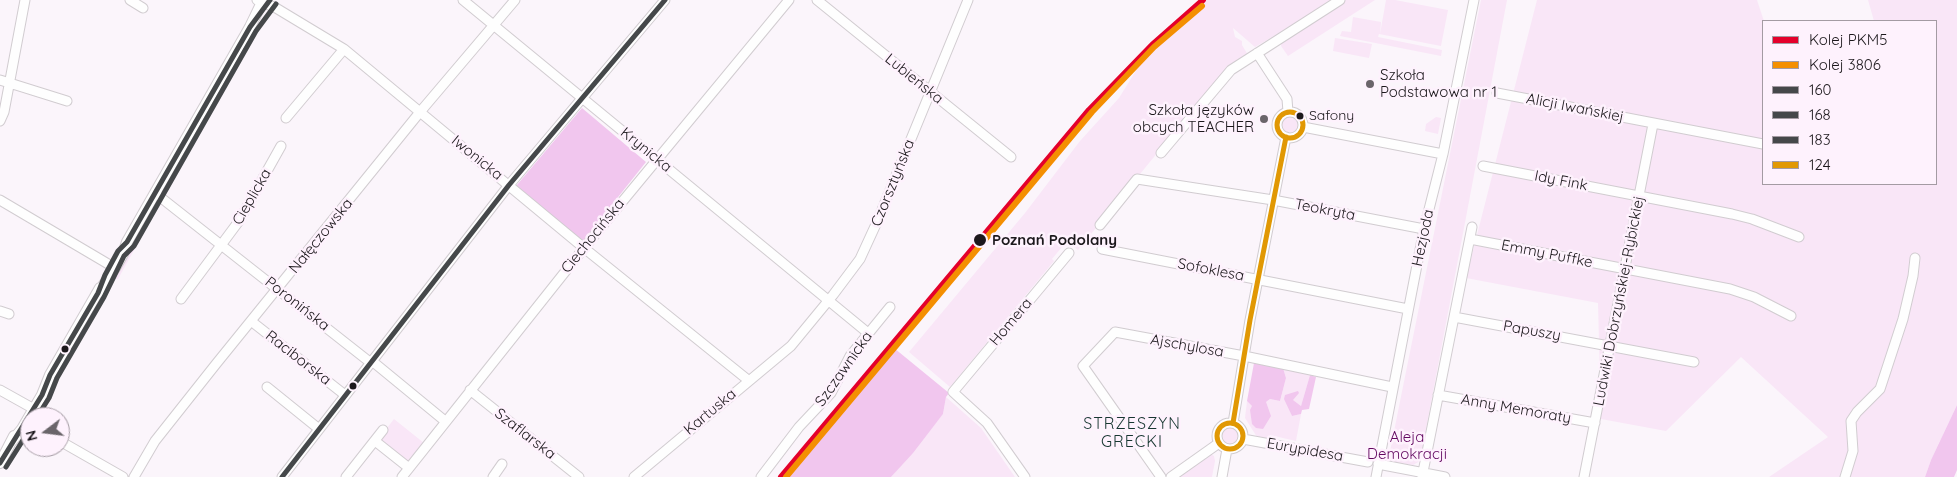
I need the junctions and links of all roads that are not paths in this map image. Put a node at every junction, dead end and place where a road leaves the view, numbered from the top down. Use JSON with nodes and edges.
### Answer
{"nodes":[{"id":1,"x":24,"y":0,"type":"edge"},
{"id":2,"x":130,"y":0,"type":"edge"},
{"id":3,"x":463,"y":0,"type":"edge"},
{"id":4,"x":515,"y":0,"type":"edge"},
{"id":5,"x":665,"y":0,"type":"edge"},
{"id":6,"x":789,"y":0,"type":"edge"},
{"id":7,"x":817,"y":0,"type":"edge"},
{"id":8,"x":968,"y":0,"type":"edge"},
{"id":9,"x":1340,"y":0,"type":"edge"},
{"id":10,"x":1474,"y":0,"type":"edge"},
{"id":11,"x":263,"y":1,"type":"edge"},
{"id":12,"x":143,"y":8,"type":"dead end"},
{"id":13,"x":494,"y":25,"type":"junction"},
{"id":14,"x":344,"y":49,"type":"junction"},
{"id":15,"x":1257,"y":53,"type":"junction"},
{"id":16,"x":0,"y":80,"type":"edge"},
{"id":17,"x":9,"y":84,"type":"junction"},
{"id":18,"x":930,"y":92,"type":"junction"},
{"id":19,"x":1497,"y":93,"type":"dead end"},
{"id":20,"x":582,"y":98,"type":"junction"},
{"id":21,"x":67,"y":101,"type":"dead end"},
{"id":22,"x":420,"y":112,"type":"junction"},
{"id":23,"x":1288,"y":112,"type":"junction"},
{"id":24,"x":286,"y":118,"type":"dead end"},
{"id":25,"x":0,"y":121,"type":"edge"},
{"id":26,"x":1653,"y":124,"type":"junction"},
{"id":27,"x":1303,"y":127,"type":"junction"},
{"id":28,"x":1286,"y":138,"type":"junction"},
{"id":29,"x":1762,"y":144,"type":"edge"},
{"id":30,"x":280,"y":146,"type":"dead end"},
{"id":31,"x":1161,"y":152,"type":"dead end"},
{"id":32,"x":1443,"y":154,"type":"junction"},
{"id":33,"x":1011,"y":157,"type":"dead end"},
{"id":34,"x":656,"y":159,"type":"junction"},
{"id":35,"x":1483,"y":166,"type":"dead end"},
{"id":36,"x":509,"y":185,"type":"junction"},
{"id":37,"x":155,"y":193,"type":"junction"},
{"id":38,"x":1639,"y":196,"type":"junction"},
{"id":39,"x":0,"y":200,"type":"edge"},
{"id":40,"x":1273,"y":200,"type":"junction"},
{"id":41,"x":1100,"y":225,"type":"dead end"},
{"id":42,"x":1472,"y":227,"type":"dead end"},
{"id":43,"x":1424,"y":230,"type":"junction"},
{"id":44,"x":1799,"y":237,"type":"dead end"},
{"id":45,"x":1470,"y":239,"type":"junction"},
{"id":46,"x":222,"y":246,"type":"junction"},
{"id":47,"x":584,"y":248,"type":"junction"},
{"id":48,"x":1102,"y":249,"type":"dead end"},
{"id":49,"x":1069,"y":253,"type":"dead end"},
{"id":50,"x":1915,"y":258,"type":"dead end"},
{"id":51,"x":113,"y":266,"type":"junction"},
{"id":52,"x":1624,"y":269,"type":"junction"},
{"id":53,"x":1258,"y":279,"type":"junction"},
{"id":54,"x":278,"y":289,"type":"junction"},
{"id":55,"x":181,"y":299,"type":"dead end"},
{"id":56,"x":829,"y":300,"type":"junction"},
{"id":57,"x":890,"y":307,"type":"dead end"},
{"id":58,"x":1408,"y":309,"type":"junction"},
{"id":59,"x":1790,"y":316,"type":"dead end"},
{"id":60,"x":1454,"y":317,"type":"junction"},
{"id":61,"x":251,"y":321,"type":"junction"},
{"id":62,"x":868,"y":333,"type":"junction"},
{"id":63,"x":1610,"y":346,"type":"junction"},
{"id":64,"x":788,"y":349,"type":"joint"},
{"id":65,"x":1244,"y":356,"type":"junction"},
{"id":66,"x":372,"y":362,"type":"junction"},
{"id":67,"x":1694,"y":362,"type":"dead end"},
{"id":68,"x":748,"y":380,"type":"junction"},
{"id":69,"x":267,"y":386,"type":"dead end"},
{"id":70,"x":1392,"y":387,"type":"junction"},
{"id":71,"x":0,"y":390,"type":"edge"},
{"id":72,"x":470,"y":390,"type":"junction"},
{"id":73,"x":1438,"y":394,"type":"junction"},
{"id":74,"x":346,"y":395,"type":"junction"},
{"id":75,"x":30,"y":407,"type":"edge"},
{"id":76,"x":32,"y":407,"type":"edge"},
{"id":77,"x":445,"y":421,"type":"junction"},
{"id":78,"x":1233,"y":423,"type":"junction"},
{"id":79,"x":1595,"y":423,"type":"junction"},
{"id":80,"x":319,"y":429,"type":"junction"},
{"id":81,"x":20,"y":430,"type":"edge"},
{"id":82,"x":383,"y":430,"type":"dead end"},
{"id":83,"x":1242,"y":439,"type":"junction"},
{"id":84,"x":375,"y":441,"type":"junction"},
{"id":85,"x":1223,"y":446,"type":"junction"},
{"id":86,"x":70,"y":447,"type":"edge"},
{"id":87,"x":1368,"y":462,"type":"dead end"},
{"id":88,"x":0,"y":463,"type":"edge"},
{"id":89,"x":502,"y":464,"type":"dead end"},
{"id":90,"x":1378,"y":464,"type":"junction"},
{"id":91,"x":409,"y":468,"type":"junction"},
{"id":92,"x":1423,"y":475,"type":"edge"},
{"id":93,"x":123,"y":477,"type":"edge"},
{"id":94,"x":134,"y":477,"type":"edge"},
{"id":95,"x":282,"y":477,"type":"edge"},
{"id":96,"x":346,"y":477,"type":"edge"},
{"id":97,"x":402,"y":477,"type":"edge"},
{"id":98,"x":493,"y":477,"type":"edge"},
{"id":99,"x":579,"y":477,"type":"edge"},
{"id":100,"x":634,"y":477,"type":"edge"},
{"id":101,"x":761,"y":477,"type":"edge"},
{"id":102,"x":1025,"y":477,"type":"edge"},
{"id":103,"x":1161,"y":477,"type":"edge"},
{"id":104,"x":1171,"y":477,"type":"edge"},
{"id":105,"x":1222,"y":477,"type":"edge"},
{"id":106,"x":1376,"y":477,"type":"edge"},
{"id":107,"x":1445,"y":477,"type":"edge"},
{"id":108,"x":1584,"y":477,"type":"edge"},
{"id":109,"x":1845,"y":477,"type":"edge"}],
"edges":[{"from":1,"to":17,"type":"street"},
{"from":2,"to":12,"type":"street"},
{"from":3,"to":13,"type":"street","name":"Krynicka"},
{"from":4,"to":13,"type":"street","name":"Nałęczowska"},
{"from":5,"to":20,"type":"street"},
{"from":6,"to":34,"type":"street","name":"Ciechocińska"},
{"from":7,"to":18,"type":"street","name":"Lubieńska"},
{"from":8,"to":18,"type":"street","name":"Czorsztyńska"},
{"from":9,"to":15,"type":"street"},
{"from":10,"to":32,"type":"street","name":"Hezjoda"},
{"from":11,"to":14,"type":"street","name":"Iwonicka"},
{"from":11,"to":37,"type":"street"},
{"from":13,"to":20,"type":"street","name":"Krynicka"},
{"from":13,"to":22,"type":"street","name":"Nałęczowska"},
{"from":14,"to":22,"type":"street","name":"Iwonicka"},
{"from":14,"to":24,"type":"street"},
{"from":15,"to":23,"type":"street"},
{"from":15,"to":31,"type":"street"},
{"from":16,"to":17,"type":"street"},
{"from":17,"to":21,"type":"street"},
{"from":17,"to":25,"type":"street"},
{"from":18,"to":33,"type":"street","name":"Lubieńska"},
{"from":18,"to":56,"type":"street","name":"Czorsztyńska"},
{"from":19,"to":26,"type":"street","name":"Alicji Iwańskiej"},
{"from":20,"to":34,"type":"street","name":"Krynicka"},
{"from":20,"to":36,"type":"street"},
{"from":22,"to":36,"type":"street","name":"Iwonicka"},
{"from":22,"to":54,"type":"street","name":"Nałęczowska"},
{"from":23,"to":27,"type":"street"},
{"from":23,"to":28,"type":"street"},
{"from":26,"to":29,"type":"street","name":"Alicji Iwańskiej"},
{"from":26,"to":38,"type":"street","name":"Ludwiki Dobrzyńskiej-Rybickiej"},
{"from":27,"to":28,"type":"street"},
{"from":27,"to":32,"type":"street"},
{"from":28,"to":40,"type":"street"},
{"from":30,"to":46,"type":"street","name":"Cieplicka"},
{"from":32,"to":43,"type":"street","name":"Hezjoda"},
{"from":34,"to":47,"type":"street","name":"Ciechocińska"},
{"from":34,"to":56,"type":"street","name":"Krynicka"},
{"from":35,"to":38,"type":"street","name":"Idy Fink"},
{"from":36,"to":47,"type":"street","name":"Iwonicka"},
{"from":36,"to":66,"type":"street"},
{"from":37,"to":46,"type":"street","name":"Poronińska"},
{"from":37,"to":51,"type":"street"},
{"from":38,"to":44,"type":"street","name":"Idy Fink"},
{"from":38,"to":52,"type":"street","name":"Ludwiki Dobrzyńskiej-Rybickiej"},
{"from":39,"to":51,"type":"street"},
{"from":40,"to":41,"type":"street","name":"Teokryta"},
{"from":40,"to":43,"type":"street","name":"Teokryta"},
{"from":40,"to":53,"type":"street"},
{"from":42,"to":45,"type":"street"},
{"from":43,"to":58,"type":"street","name":"Hezjoda"},
{"from":45,"to":52,"type":"street","name":"Emmy Puffke"},
{"from":45,"to":60,"type":"street"},
{"from":46,"to":54,"type":"street","name":"Poronińska"},
{"from":46,"to":55,"type":"street"},
{"from":47,"to":68,"type":"street","name":"Iwonicka"},
{"from":47,"to":72,"type":"street","name":"Ciechocińska"},
{"from":48,"to":53,"type":"street","name":"Sofoklesa"},
{"from":49,"to":102,"type":"street","name":"Homera"},
{"from":50,"to":109,"type":"street"},
{"from":51,"to":76,"type":"street"},
{"from":52,"to":59,"type":"street","name":"Emmy Puffke"},
{"from":52,"to":63,"type":"street","name":"Ludwiki Dobrzyńskiej-Rybickiej"},
{"from":53,"to":58,"type":"street","name":"Sofoklesa"},
{"from":53,"to":65,"type":"street"},
{"from":54,"to":61,"type":"street","name":"Nałęczowska"},
{"from":54,"to":66,"type":"street","name":"Poronińska"},
{"from":56,"to":62,"type":"street","name":"Krynicka"},
{"from":56,"to":64,"type":"street","name":"Czorsztyńska"},
{"from":57,"to":62,"type":"street","name":"Szczawnicka"},
{"from":58,"to":70,"type":"street","name":"Hezjoda"},
{"from":60,"to":63,"type":"street","name":"Papuszy"},
{"from":60,"to":73,"type":"street"},
{"from":61,"to":74,"type":"street","name":"Raciborska"},
{"from":61,"to":94,"type":"street","name":"Nałęczowska"},
{"from":62,"to":101,"type":"street","name":"Szczawnicka"},
{"from":63,"to":67,"type":"street","name":"Papuszy"},
{"from":63,"to":79,"type":"street","name":"Ludwiki Dobrzyńskiej-Rybickiej"},
{"from":64,"to":68,"type":"street","name":"Kartuska"},
{"from":65,"to":70,"type":"street","name":"Ajschylosa"},
{"from":65,"to":78,"type":"street"},
{"from":65,"to":103,"type":"street","name":"Ajschylosa"},
{"from":66,"to":74,"type":"street"},
{"from":66,"to":77,"type":"street","name":"Poronińska"},
{"from":68,"to":100,"type":"street","name":"Kartuska"},
{"from":69,"to":80,"type":"street"},
{"from":70,"to":90,"type":"street","name":"Hezjoda"},
{"from":71,"to":75,"type":"street"},
{"from":72,"to":77,"type":"street","name":"Ciechocińska"},
{"from":72,"to":99,"type":"street","name":"Szaflarska"},
{"from":73,"to":79,"type":"street","name":"Anny Memoraty"},
{"from":73,"to":92,"type":"street"},
{"from":74,"to":80,"type":"street"},
{"from":77,"to":91,"type":"street","name":"Ciechocińska"},
{"from":78,"to":83,"type":"street"},
{"from":78,"to":85,"type":"street"},
{"from":79,"to":108,"type":"street","name":"Ludwiki Dobrzyńskiej-Rybickiej"},
{"from":80,"to":95,"type":"street"},
{"from":81,"to":88,"type":"street"},
{"from":82,"to":84,"type":"street"},
{"from":83,"to":85,"type":"street"},
{"from":83,"to":87,"type":"street","name":"Eurypidesa"},
{"from":84,"to":91,"type":"street"},
{"from":84,"to":96,"type":"street"},
{"from":85,"to":104,"type":"street"},
{"from":85,"to":105,"type":"street"},
{"from":86,"to":93,"type":"street"},
{"from":89,"to":98,"type":"street"},
{"from":90,"to":92,"type":"street"},
{"from":90,"to":106,"type":"street","name":"Hezjoda"},
{"from":91,"to":97,"type":"street","name":"Ciechocińska"},
{"from":92,"to":107,"type":"street"}]}
